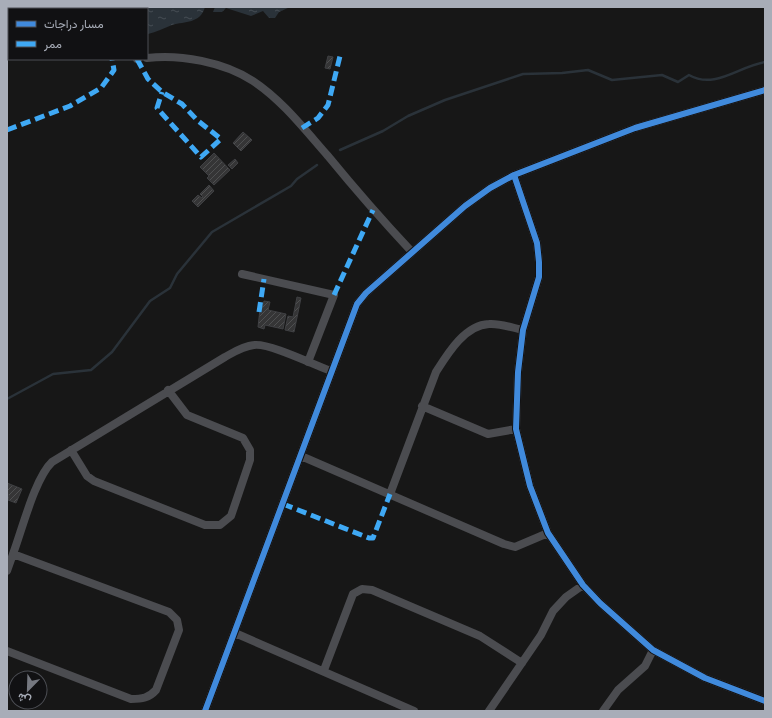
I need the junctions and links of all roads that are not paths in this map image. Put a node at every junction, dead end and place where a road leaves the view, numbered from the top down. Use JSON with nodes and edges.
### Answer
{"nodes":[{"id":1,"x":148,"y":58,"type":"edge"},
{"id":2,"x":765,"y":90,"type":"edge"},
{"id":3,"x":514,"y":175,"type":"junction"},
{"id":4,"x":412,"y":252,"type":"junction"},
{"id":5,"x":242,"y":274,"type":"dead end"},
{"id":6,"x":523,"y":330,"type":"junction"},
{"id":7,"x":308,"y":362,"type":"junction"},
{"id":8,"x":332,"y":371,"type":"junction"},
{"id":9,"x":168,"y":390,"type":"junction"},
{"id":10,"x":422,"y":406,"type":"junction"},
{"id":11,"x":516,"y":429,"type":"junction"},
{"id":12,"x":71,"y":450,"type":"junction"},
{"id":13,"x":301,"y":456,"type":"junction"},
{"id":14,"x":390,"y":494,"type":"junction"},
{"id":15,"x":548,"y":533,"type":"junction"},
{"id":16,"x":13,"y":554,"type":"junction"},
{"id":17,"x":7,"y":571,"type":"edge"},
{"id":18,"x":583,"y":585,"type":"junction"},
{"id":19,"x":235,"y":633,"type":"junction"},
{"id":20,"x":653,"y":650,"type":"junction"},
{"id":21,"x":7,"y":651,"type":"edge"},
{"id":22,"x":522,"y":663,"type":"junction"},
{"id":23,"x":324,"y":670,"type":"junction"},
{"id":24,"x":765,"y":701,"type":"edge"},
{"id":25,"x":205,"y":711,"type":"edge"},
{"id":26,"x":414,"y":711,"type":"edge"},
{"id":27,"x":489,"y":711,"type":"edge"},
{"id":28,"x":603,"y":711,"type":"edge"}],
"edges":[{"from":1,"to":4,"type":"street"},
{"from":2,"to":3,"type":"street"},
{"from":3,"to":4,"type":"street"},
{"from":3,"to":6,"type":"street"},
{"from":4,"to":8,"type":"street"},
{"from":5,"to":7,"type":"street"},
{"from":6,"to":10,"type":"street"},
{"from":6,"to":11,"type":"street"},
{"from":7,"to":8,"type":"street"},
{"from":7,"to":9,"type":"street"},
{"from":8,"to":13,"type":"street"},
{"from":9,"to":12,"type":"street"},
{"from":9,"to":12,"type":"street"},
{"from":10,"to":11,"type":"street"},
{"from":10,"to":14,"type":"street"},
{"from":11,"to":15,"type":"street"},
{"from":12,"to":16,"type":"street"},
{"from":13,"to":14,"type":"street"},
{"from":13,"to":19,"type":"street"},
{"from":14,"to":15,"type":"street"},
{"from":15,"to":18,"type":"street"},
{"from":16,"to":17,"type":"street"},
{"from":16,"to":21,"type":"street"},
{"from":18,"to":20,"type":"street"},
{"from":18,"to":22,"type":"street"},
{"from":19,"to":23,"type":"street"},
{"from":19,"to":25,"type":"street"},
{"from":20,"to":24,"type":"street"},
{"from":20,"to":28,"type":"street"},
{"from":22,"to":23,"type":"street"},
{"from":22,"to":27,"type":"street"},
{"from":23,"to":26,"type":"street"}]}
